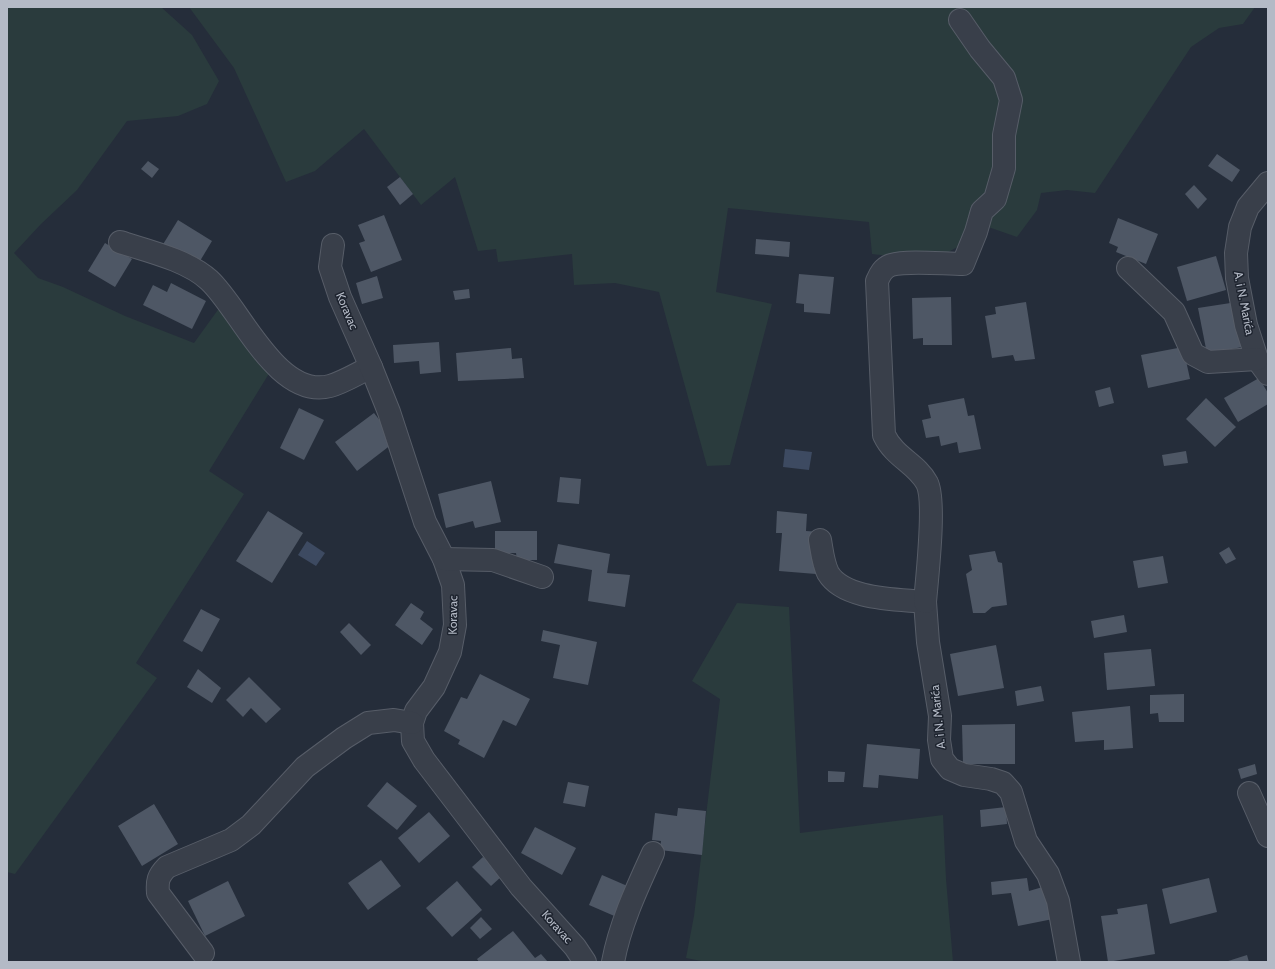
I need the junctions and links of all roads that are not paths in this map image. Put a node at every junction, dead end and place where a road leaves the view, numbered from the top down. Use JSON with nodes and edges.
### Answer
{"nodes":[{"id":1,"x":960,"y":20,"type":"dead end"},
{"id":2,"x":1268,"y":183,"type":"edge"},
{"id":3,"x":120,"y":242,"type":"dead end"},
{"id":4,"x":333,"y":245,"type":"dead end"},
{"id":5,"x":1128,"y":268,"type":"dead end"},
{"id":6,"x":372,"y":367,"type":"junction"},
{"id":7,"x":1262,"y":367,"type":"edge"},
{"id":8,"x":820,"y":540,"type":"dead end"},
{"id":9,"x":444,"y":559,"type":"junction"},
{"id":10,"x":542,"y":577,"type":"dead end"},
{"id":11,"x":926,"y":602,"type":"junction"},
{"id":12,"x":412,"y":723,"type":"junction"},
{"id":13,"x":1249,"y":793,"type":"dead end"},
{"id":14,"x":1268,"y":836,"type":"edge"},
{"id":15,"x":653,"y":853,"type":"dead end"},
{"id":16,"x":203,"y":953,"type":"dead end"},
{"id":17,"x":585,"y":962,"type":"edge"},
{"id":18,"x":612,"y":962,"type":"edge"},
{"id":19,"x":1069,"y":962,"type":"edge"}],
"edges":[{"from":1,"to":11,"type":"street","name":"A. i N. Marića"},
{"from":2,"to":7,"type":"street","name":"A. i N. Marića"},
{"from":3,"to":6,"type":"street"},
{"from":4,"to":6,"type":"street","name":"Koravac"},
{"from":5,"to":7,"type":"street","name":"A. i N. Marića"},
{"from":6,"to":9,"type":"street","name":"Koravac"},
{"from":8,"to":11,"type":"street"},
{"from":9,"to":10,"type":"street"},
{"from":9,"to":12,"type":"street","name":"Koravac"},
{"from":11,"to":19,"type":"street","name":"A. i N. Marića"},
{"from":12,"to":16,"type":"street"},
{"from":12,"to":17,"type":"street","name":"Koravac"},
{"from":13,"to":14,"type":"street"},
{"from":15,"to":18,"type":"street"}]}
